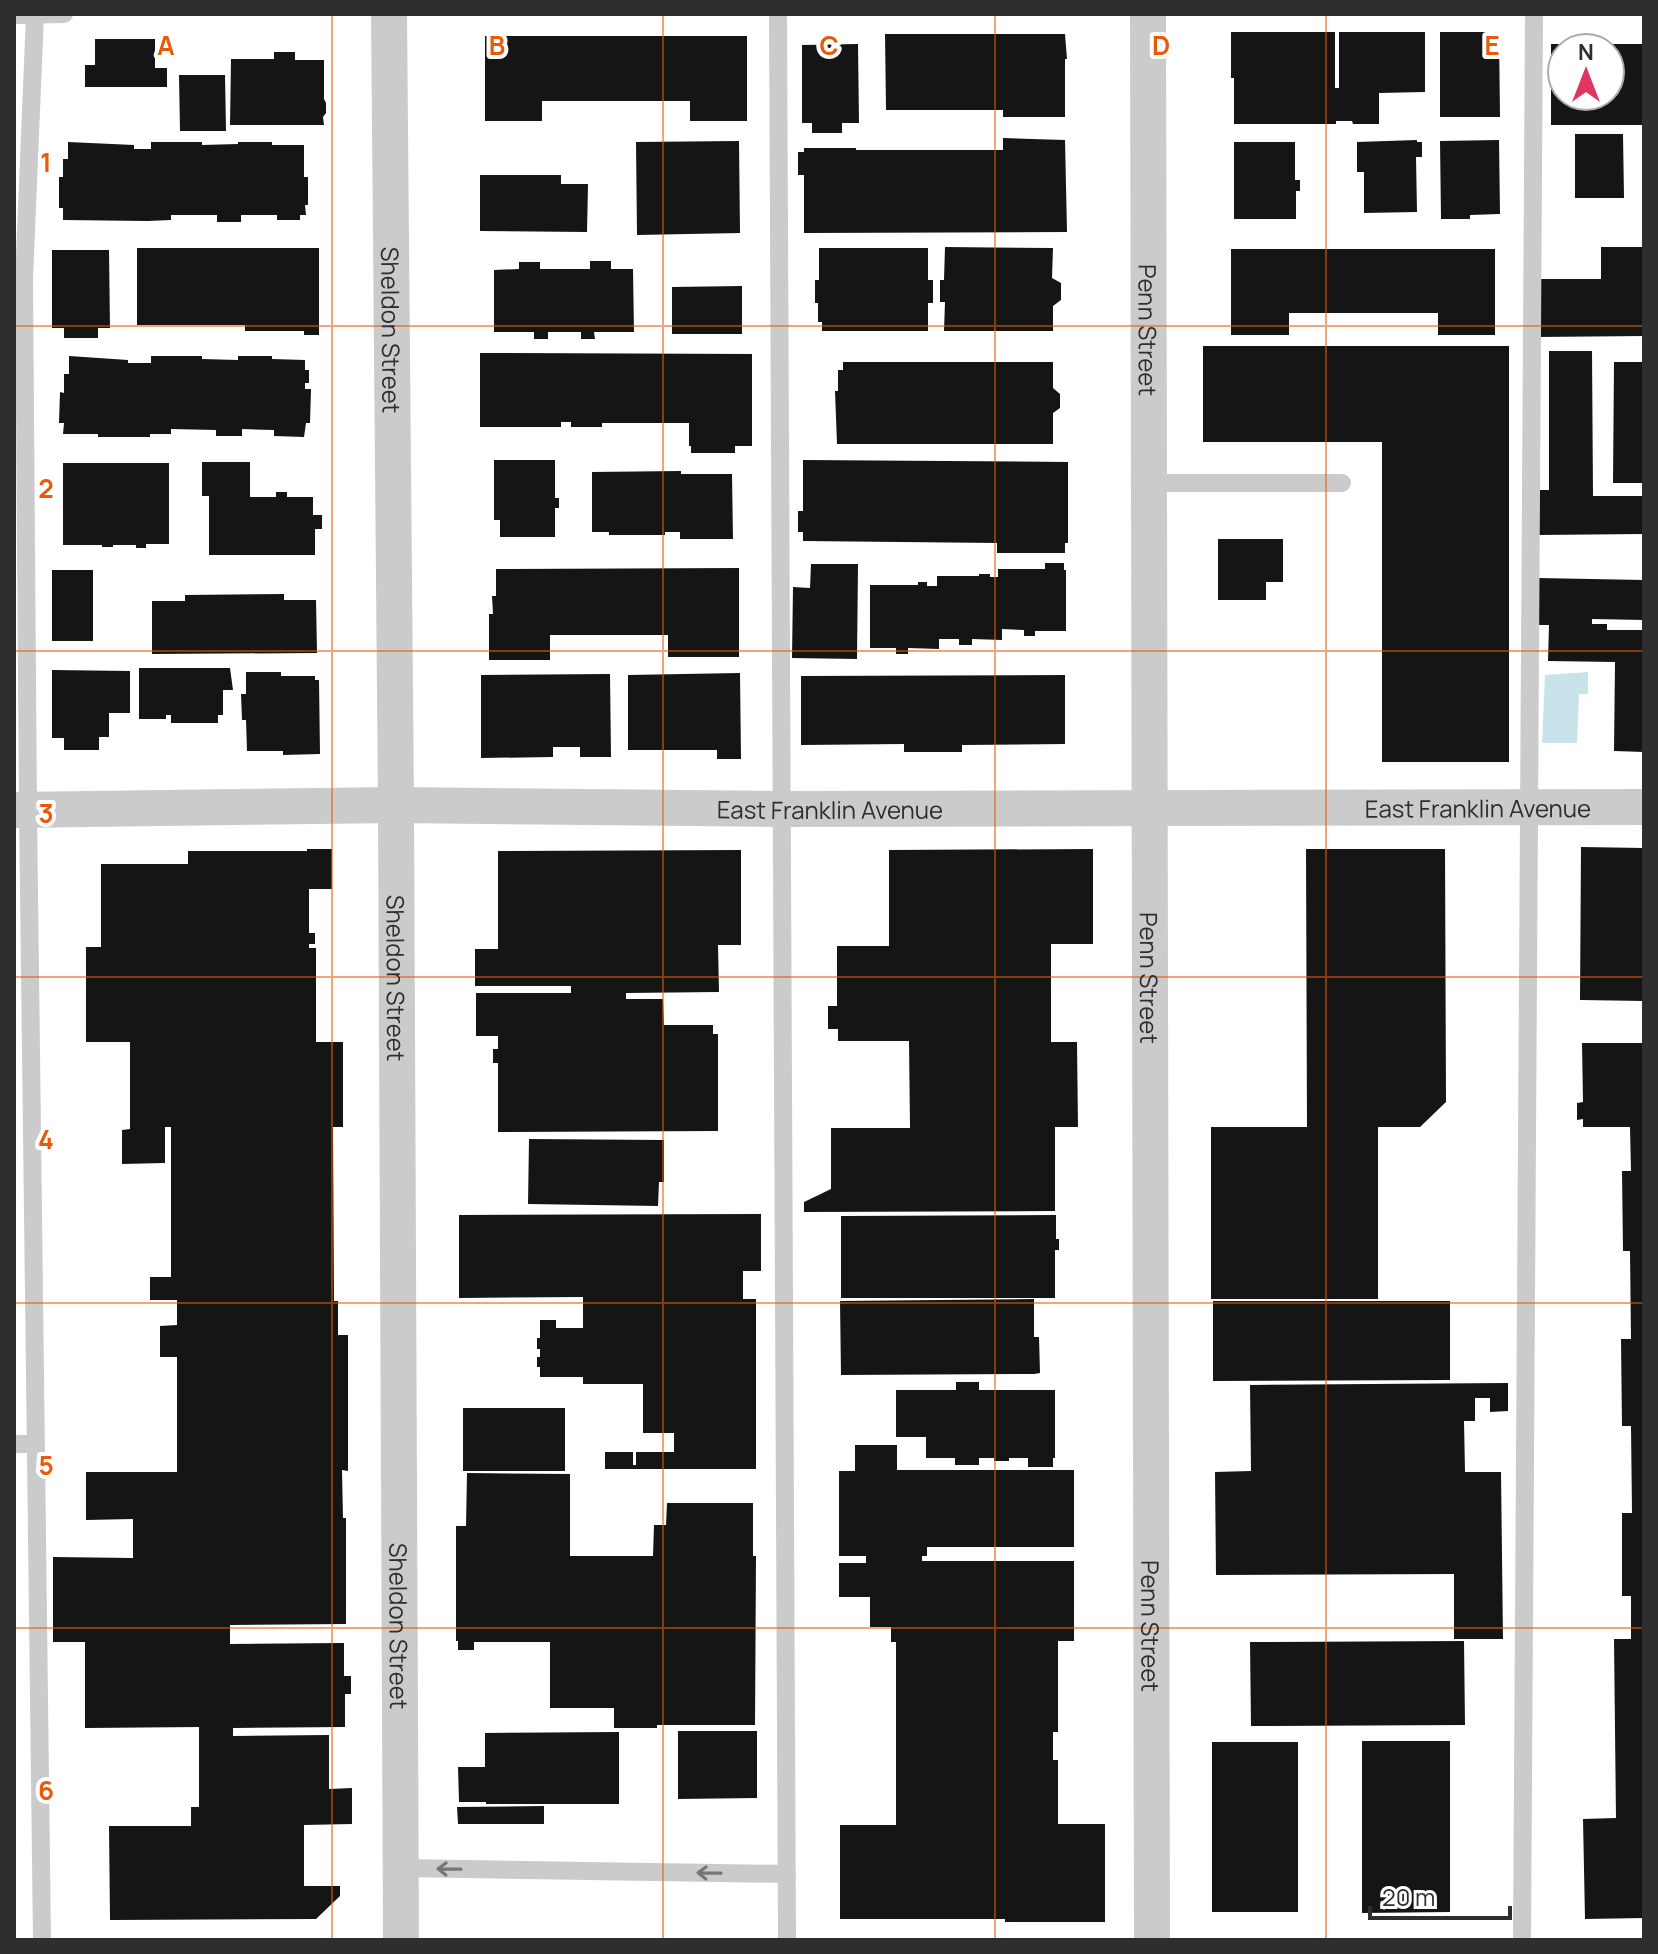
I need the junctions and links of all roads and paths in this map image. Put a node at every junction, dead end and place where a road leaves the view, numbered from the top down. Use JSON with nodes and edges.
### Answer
{"nodes":[{"id":1,"x":64,"y":14,"type":"edge"},
{"id":2,"x":389,"y":14,"type":"edge"},
{"id":3,"x":778,"y":14,"type":"edge"},
{"id":4,"x":1148,"y":14,"type":"edge"},
{"id":5,"x":1534,"y":14,"type":"edge"},
{"id":6,"x":14,"y":15,"type":"edge"},
{"id":7,"x":35,"y":15,"type":"edge"},
{"id":8,"x":1149,"y":483,"type":"junction"},
{"id":9,"x":1342,"y":483,"type":"dead end"},
{"id":10,"x":396,"y":805,"type":"junction"},
{"id":11,"x":1529,"y":807,"type":"junction"},
{"id":12,"x":1644,"y":807,"type":"edge"},
{"id":13,"x":1150,"y":808,"type":"junction"},
{"id":14,"x":781,"y":809,"type":"junction"},
{"id":15,"x":21,"y":810,"type":"edge"},
{"id":16,"x":23,"y":1178,"type":"edge"},
{"id":17,"x":14,"y":1444,"type":"edge"},
{"id":18,"x":35,"y":1444,"type":"junction"},
{"id":19,"x":401,"y":1868,"type":"junction"},
{"id":20,"x":787,"y":1874,"type":"junction"},
{"id":21,"x":42,"y":1940,"type":"edge"},
{"id":22,"x":401,"y":1940,"type":"edge"},
{"id":23,"x":787,"y":1940,"type":"edge"},
{"id":24,"x":1152,"y":1940,"type":"edge"},
{"id":25,"x":1522,"y":1940,"type":"edge"}],
"edges":[{"from":1,"to":7,"type":"lane"},
{"from":2,"to":10,"type":"street","name":"Sheldon Street"},
{"from":3,"to":14,"type":"lane"},
{"from":4,"to":8,"type":"street","name":"Penn Street"},
{"from":5,"to":11,"type":"lane"},
{"from":6,"to":7,"type":"lane"},
{"from":7,"to":15,"type":"lane"},
{"from":8,"to":9,"type":"lane"},
{"from":8,"to":13,"type":"street","name":"Penn Street"},
{"from":10,"to":14,"type":"street","name":"East Franklin Avenue"},
{"from":10,"to":15,"type":"street","name":"East Franklin Avenue"},
{"from":10,"to":19,"type":"street","name":"Sheldon Street"},
{"from":11,"to":12,"type":"street","name":"East Franklin Avenue"},
{"from":11,"to":13,"type":"street","name":"East Franklin Avenue"},
{"from":11,"to":25,"type":"lane"},
{"from":13,"to":14,"type":"street","name":"East Franklin Avenue"},
{"from":13,"to":24,"type":"street","name":"Penn Street"},
{"from":14,"to":20,"type":"lane"},
{"from":15,"to":16,"type":"lane"},
{"from":16,"to":18,"type":"lane"},
{"from":17,"to":18,"type":"lane"},
{"from":18,"to":21,"type":"lane"},
{"from":20,"to":19,"type":"lane","one_way":true},
{"from":19,"to":22,"type":"street","name":"Sheldon Street"},
{"from":20,"to":23,"type":"lane"}]}
